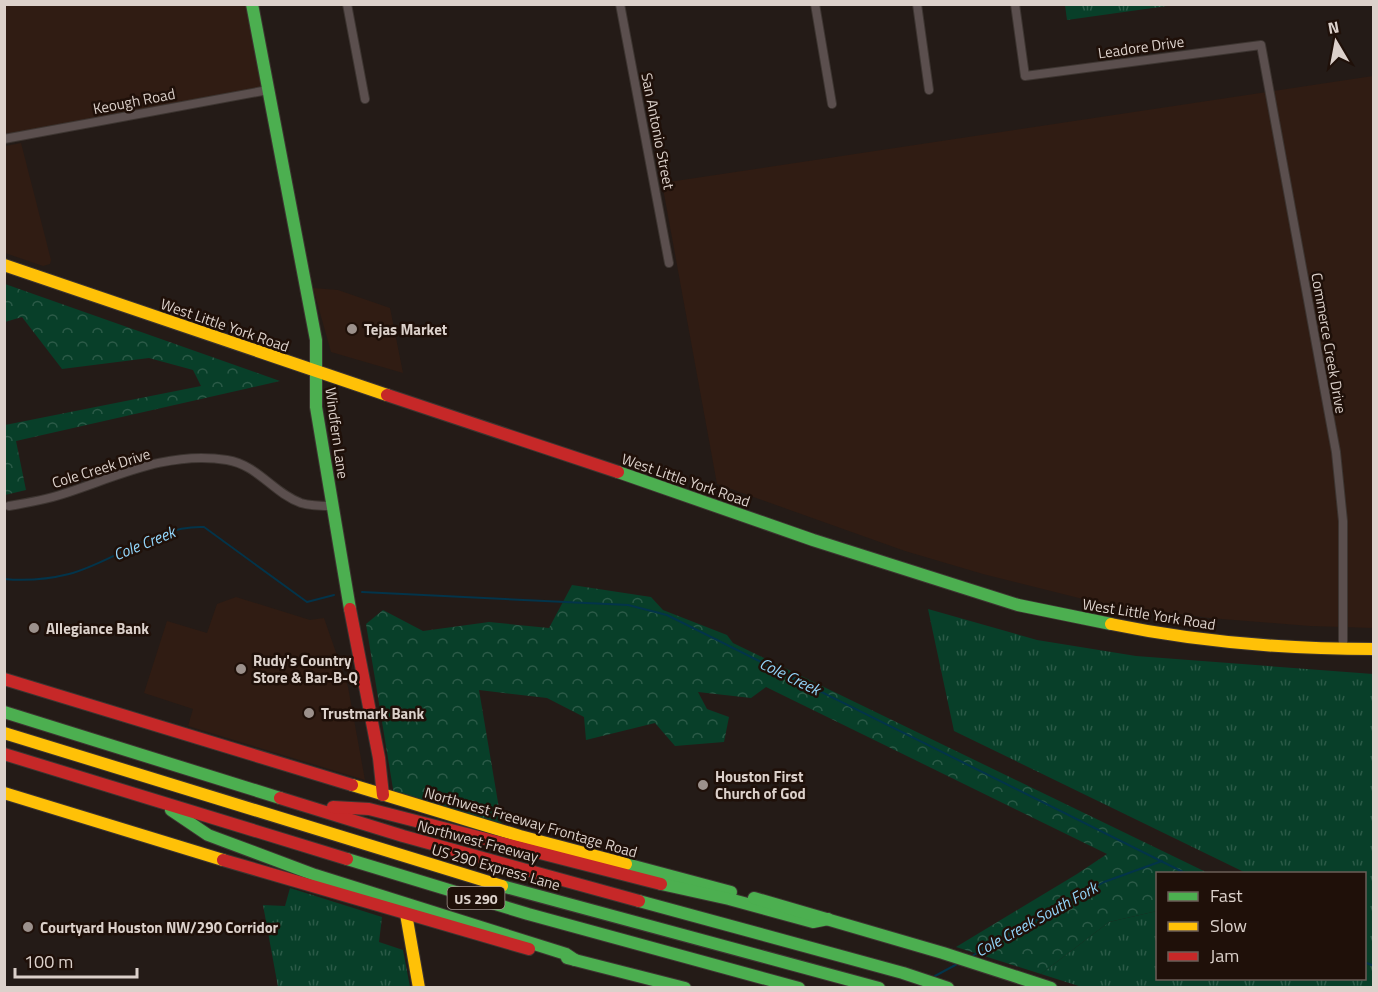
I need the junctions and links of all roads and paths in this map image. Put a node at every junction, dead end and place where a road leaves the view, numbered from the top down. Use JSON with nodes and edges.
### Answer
{"nodes":[{"id":1,"x":252,"y":4,"type":"edge"},
{"id":2,"x":347,"y":4,"type":"edge"},
{"id":3,"x":620,"y":4,"type":"edge"},
{"id":4,"x":815,"y":4,"type":"edge"},
{"id":5,"x":917,"y":4,"type":"edge"},
{"id":6,"x":1014,"y":4,"type":"edge"},
{"id":7,"x":1261,"y":45,"type":"joint"},
{"id":8,"x":268,"y":90,"type":"junction"},
{"id":9,"x":929,"y":90,"type":"dead end"},
{"id":10,"x":365,"y":99,"type":"dead end"},
{"id":11,"x":832,"y":104,"type":"dead end"},
{"id":12,"x":4,"y":139,"type":"edge"},
{"id":13,"x":669,"y":263,"type":"dead end"},
{"id":14,"x":4,"y":265,"type":"edge"},
{"id":15,"x":315,"y":371,"type":"junction"},
{"id":16,"x":9,"y":506,"type":"dead end"},
{"id":17,"x":333,"y":506,"type":"junction"},
{"id":18,"x":1343,"y":649,"type":"junction"},
{"id":19,"x":1374,"y":649,"type":"edge"},
{"id":20,"x":4,"y":679,"type":"edge"},
{"id":21,"x":4,"y":712,"type":"edge"},
{"id":22,"x":4,"y":733,"type":"edge"},
{"id":23,"x":4,"y":754,"type":"edge"},
{"id":24,"x":4,"y":793,"type":"edge"},
{"id":25,"x":383,"y":795,"type":"junction"},
{"id":26,"x":156,"y":800,"type":"junction"},
{"id":27,"x":309,"y":806,"type":"junction"},
{"id":28,"x":406,"y":914,"type":"junction"},
{"id":29,"x":828,"y":919,"type":"junction"},
{"id":30,"x":575,"y":960,"type":"junction"},
{"id":31,"x":419,"y":987,"type":"edge"},
{"id":32,"x":685,"y":987,"type":"edge"},
{"id":33,"x":799,"y":987,"type":"edge"},
{"id":34,"x":879,"y":987,"type":"edge"},
{"id":35,"x":946,"y":987,"type":"edge"},
{"id":36,"x":1051,"y":987,"type":"edge"}],
"edges":[{"from":1,"to":8,"type":"main road","name":"Windfern Lane"},
{"from":2,"to":10,"type":"street"},
{"from":3,"to":13,"type":"street","name":"San Antonio Street"},
{"from":4,"to":11,"type":"street"},
{"from":5,"to":9,"type":"street"},
{"from":6,"to":7,"type":"street","name":"Leadore Drive"},
{"from":7,"to":18,"type":"street","name":"Commerce Creek Drive"},
{"from":8,"to":12,"type":"street","name":"Keough Road"},
{"from":8,"to":15,"type":"main road","name":"Windfern Lane"},
{"from":14,"to":15,"type":"main road","name":"West Little York Road"},
{"from":15,"to":17,"type":"main road","name":"Windfern Lane"},
{"from":15,"to":18,"type":"main road","name":"West Little York Road"},
{"from":16,"to":17,"type":"street","name":"Cole Creek Drive"},
{"from":17,"to":25,"type":"main road","name":"Windfern Lane"},
{"from":18,"to":19,"type":"main road","name":"West Little York Road"},
{"from":20,"to":25,"type":"main road","name":"Northwest Freeway Frontage Road"},
{"from":21,"to":27,"type":"main road","name":"Northwest Freeway","number":"US 290"},
{"from":22,"to":34,"type":"main road","name":"US 290 Express Lane"},
{"from":23,"to":26,"type":"main road","number":"US 290"},
{"from":24,"to":28,"type":"main road"},
{"from":25,"to":29,"type":"main road","name":"Northwest Freeway Frontage Road"},
{"from":26,"to":30,"type":"main road"},
{"from":26,"to":33,"type":"main road","number":"US 290"},
{"from":27,"to":29,"type":"main road"},
{"from":27,"to":35,"type":"main road","name":"Northwest Freeway","number":"US 290"},
{"from":28,"to":30,"type":"main road"},
{"from":28,"to":31,"type":"main road"},
{"from":29,"to":36,"type":"main road","name":"Northwest Freeway Frontage Road"},
{"from":30,"to":32,"type":"main road"}]}
